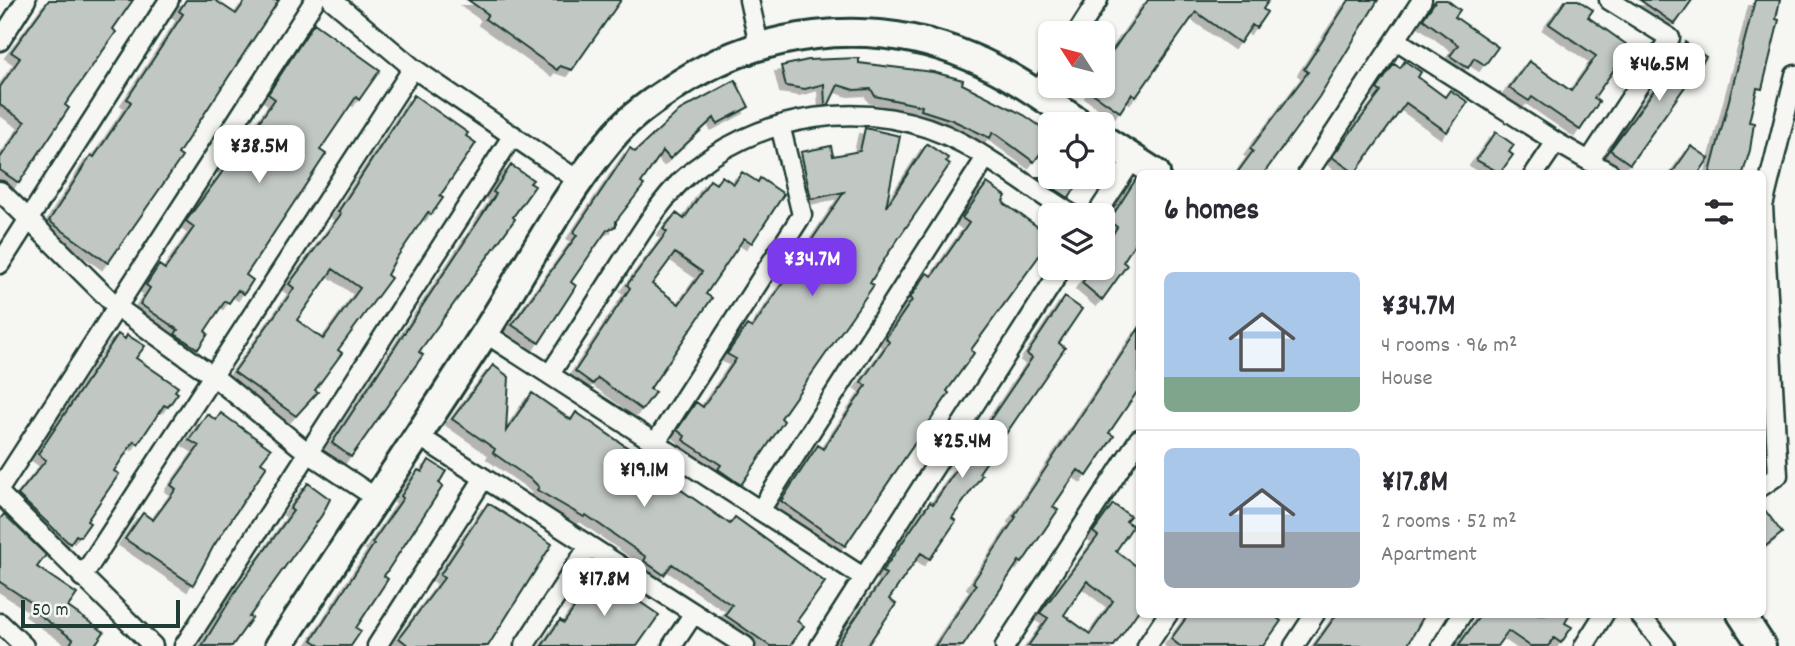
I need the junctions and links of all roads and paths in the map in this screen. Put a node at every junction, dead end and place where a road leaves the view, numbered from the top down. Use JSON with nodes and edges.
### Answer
{"nodes":[{"id":1,"x":26,"y":0,"type":"edge"},
{"id":2,"x":169,"y":0,"type":"edge"},
{"id":3,"x":315,"y":0,"type":"edge"},
{"id":4,"x":332,"y":0,"type":"edge"},
{"id":5,"x":749,"y":0,"type":"edge"},
{"id":6,"x":1098,"y":0,"type":"edge"},
{"id":7,"x":1422,"y":0,"type":"edge"},
{"id":8,"x":1609,"y":0,"type":"edge"},
{"id":9,"x":1634,"y":7,"type":"edge"},
{"id":10,"x":1085,"y":21,"type":"edge"},
{"id":11,"x":1396,"y":40,"type":"junction"},
{"id":12,"x":0,"y":41,"type":"edge"},
{"id":13,"x":759,"y":45,"type":"junction"},
{"id":14,"x":413,"y":68,"type":"junction"},
{"id":15,"x":1795,"y":75,"type":"edge"},
{"id":16,"x":1038,"y":82,"type":"edge"},
{"id":17,"x":1057,"y":98,"type":"edge"},
{"id":18,"x":1071,"y":112,"type":"edge"},
{"id":19,"x":780,"y":125,"type":"junction"},
{"id":20,"x":513,"y":135,"type":"junction"},
{"id":21,"x":1556,"y":142,"type":"junction"},
{"id":22,"x":1115,"y":147,"type":"edge"},
{"id":23,"x":985,"y":159,"type":"junction"},
{"id":24,"x":1133,"y":159,"type":"junction"},
{"id":25,"x":1589,"y":161,"type":"junction"},
{"id":26,"x":1151,"y":170,"type":"edge"},
{"id":27,"x":1310,"y":170,"type":"edge"},
{"id":28,"x":1537,"y":170,"type":"edge"},
{"id":29,"x":1605,"y":170,"type":"edge"},
{"id":30,"x":579,"y":181,"type":"junction"},
{"id":31,"x":0,"y":191,"type":"edge"},
{"id":32,"x":1766,"y":194,"type":"edge"},
{"id":33,"x":1054,"y":203,"type":"edge"},
{"id":34,"x":1104,"y":203,"type":"edge"},
{"id":35,"x":29,"y":219,"type":"junction"},
{"id":36,"x":0,"y":264,"type":"edge"},
{"id":37,"x":1054,"y":280,"type":"edge"},
{"id":38,"x":117,"y":307,"type":"junction"},
{"id":39,"x":1766,"y":319,"type":"edge"},
{"id":40,"x":485,"y":333,"type":"junction"},
{"id":41,"x":551,"y":374,"type":"junction"},
{"id":42,"x":213,"y":376,"type":"junction"},
{"id":43,"x":416,"y":435,"type":"junction"},
{"id":44,"x":656,"y":442,"type":"junction"},
{"id":45,"x":1136,"y":444,"type":"edge"},
{"id":46,"x":307,"y":452,"type":"junction"},
{"id":47,"x":1770,"y":470,"type":"edge"},
{"id":48,"x":484,"y":478,"type":"junction"},
{"id":49,"x":0,"y":488,"type":"edge"},
{"id":50,"x":0,"y":494,"type":"edge"},
{"id":51,"x":376,"y":498,"type":"junction"},
{"id":52,"x":761,"y":509,"type":"junction"},
{"id":53,"x":589,"y":546,"type":"junction"},
{"id":54,"x":82,"y":577,"type":"junction"},
{"id":55,"x":863,"y":577,"type":"junction"},
{"id":56,"x":694,"y":613,"type":"junction"},
{"id":57,"x":1165,"y":618,"type":"edge"},
{"id":58,"x":1312,"y":618,"type":"edge"},
{"id":59,"x":1459,"y":618,"type":"edge"},
{"id":60,"x":1602,"y":618,"type":"edge"},
{"id":61,"x":1642,"y":618,"type":"edge"},
{"id":62,"x":1744,"y":618,"type":"edge"},
{"id":63,"x":0,"y":623,"type":"edge"},
{"id":64,"x":24,"y":646,"type":"edge"},
{"id":65,"x":153,"y":646,"type":"edge"},
{"id":66,"x":184,"y":646,"type":"edge"},
{"id":67,"x":279,"y":646,"type":"edge"},
{"id":68,"x":377,"y":646,"type":"edge"},
{"id":69,"x":524,"y":646,"type":"edge"},
{"id":70,"x":672,"y":646,"type":"edge"},
{"id":71,"x":745,"y":646,"type":"edge"},
{"id":72,"x":820,"y":646,"type":"edge"},
{"id":73,"x":1005,"y":646,"type":"edge"},
{"id":74,"x":1147,"y":646,"type":"edge"},
{"id":75,"x":1294,"y":646,"type":"edge"},
{"id":76,"x":1441,"y":646,"type":"edge"},
{"id":77,"x":1584,"y":646,"type":"edge"},
{"id":78,"x":1665,"y":646,"type":"edge"},
{"id":79,"x":1762,"y":646,"type":"edge"}],
"edges":[{"from":1,"to":12,"type":"street"},
{"from":2,"to":35,"type":"street"},
{"from":3,"to":38,"type":"street"},
{"from":4,"to":14,"type":"street"},
{"from":5,"to":13,"type":"street"},
{"from":6,"to":10,"type":"street"},
{"from":7,"to":11,"type":"street"},
{"from":8,"to":9,"type":"street"},
{"from":9,"to":25,"type":"street"},
{"from":11,"to":21,"type":"street"},
{"from":11,"to":27,"type":"street"},
{"from":13,"to":16,"type":"street"},
{"from":13,"to":30,"type":"street"},
{"from":14,"to":20,"type":"street"},
{"from":14,"to":42,"type":"street"},
{"from":15,"to":32,"type":"street"},
{"from":17,"to":18,"type":"street"},
{"from":19,"to":23,"type":"street"},
{"from":19,"to":41,"type":"street"},
{"from":19,"to":44,"type":"street"},
{"from":20,"to":30,"type":"street"},
{"from":20,"to":46,"type":"street"},
{"from":21,"to":25,"type":"street"},
{"from":21,"to":28,"type":"street"},
{"from":22,"to":24,"type":"street"},
{"from":23,"to":33,"type":"street"},
{"from":23,"to":52,"type":"street"},
{"from":24,"to":26,"type":"street"},
{"from":24,"to":34,"type":"street"},
{"from":25,"to":29,"type":"street"},
{"from":30,"to":40,"type":"street"},
{"from":31,"to":35,"type":"street"},
{"from":35,"to":36,"type":"street"},
{"from":35,"to":38,"type":"street"},
{"from":37,"to":55,"type":"street"},
{"from":38,"to":42,"type":"street"},
{"from":38,"to":49,"type":"street"},
{"from":39,"to":47,"type":"street"},
{"from":40,"to":41,"type":"street"},
{"from":40,"to":43,"type":"street"},
{"from":41,"to":44,"type":"street"},
{"from":42,"to":46,"type":"street"},
{"from":42,"to":54,"type":"street"},
{"from":43,"to":48,"type":"street"},
{"from":43,"to":51,"type":"street"},
{"from":44,"to":52,"type":"street"},
{"from":45,"to":73,"type":"street"},
{"from":46,"to":51,"type":"street"},
{"from":46,"to":66,"type":"street"},
{"from":48,"to":53,"type":"street"},
{"from":48,"to":68,"type":"street"},
{"from":50,"to":54,"type":"street"},
{"from":51,"to":67,"type":"street"},
{"from":52,"to":55,"type":"street"},
{"from":53,"to":56,"type":"street"},
{"from":53,"to":69,"type":"street"},
{"from":54,"to":65,"type":"street"},
{"from":55,"to":72,"type":"street"},
{"from":56,"to":70,"type":"street"},
{"from":56,"to":71,"type":"street"},
{"from":57,"to":74,"type":"street"},
{"from":58,"to":75,"type":"street"},
{"from":59,"to":76,"type":"street"},
{"from":60,"to":77,"type":"street"},
{"from":61,"to":78,"type":"street"},
{"from":62,"to":79,"type":"street"},
{"from":63,"to":64,"type":"street"}]}
